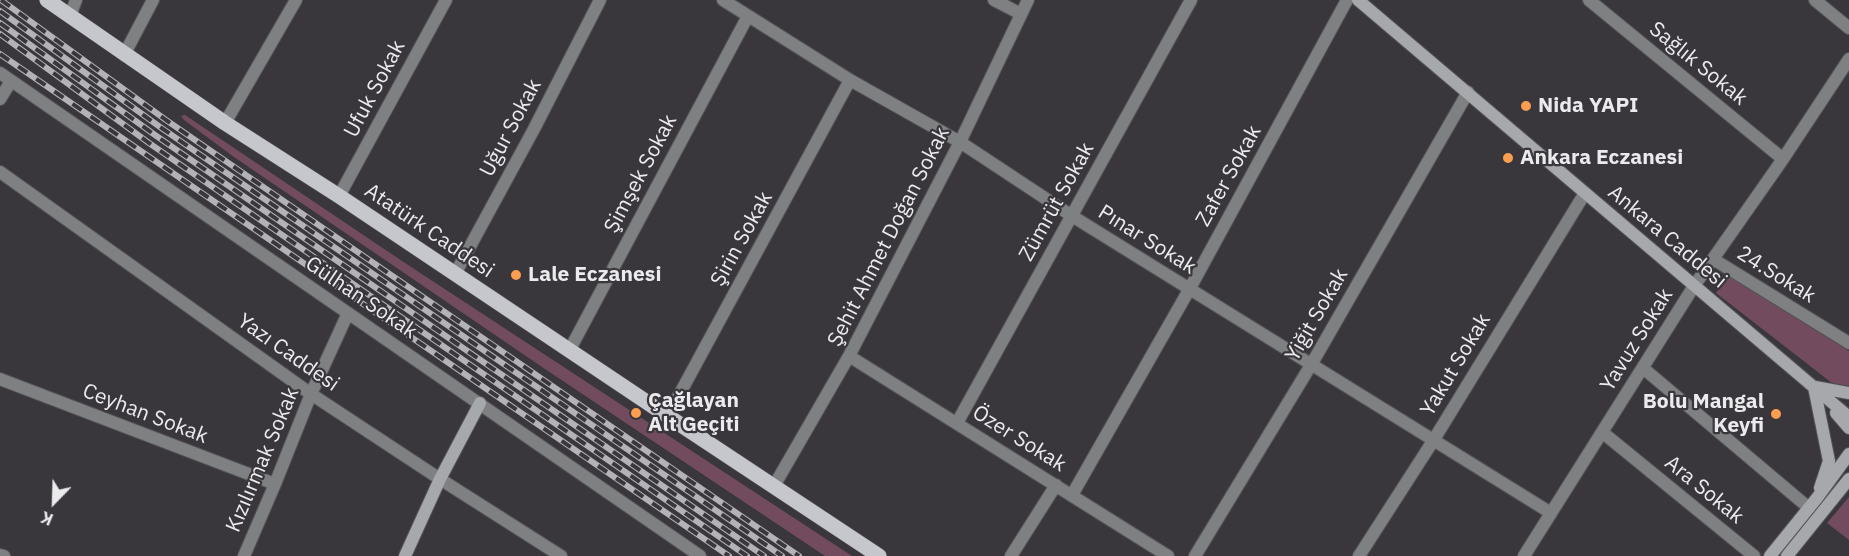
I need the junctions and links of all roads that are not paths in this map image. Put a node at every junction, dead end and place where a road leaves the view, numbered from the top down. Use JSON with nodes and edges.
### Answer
{"nodes":[{"id":1,"x":46,"y":0,"type":"edge"},
{"id":2,"x":76,"y":0,"type":"edge"},
{"id":3,"x":153,"y":0,"type":"edge"},
{"id":4,"x":296,"y":0,"type":"edge"},
{"id":5,"x":446,"y":0,"type":"edge"},
{"id":6,"x":600,"y":0,"type":"edge"},
{"id":7,"x":723,"y":0,"type":"edge"},
{"id":8,"x":994,"y":0,"type":"edge"},
{"id":9,"x":1028,"y":0,"type":"edge"},
{"id":10,"x":1191,"y":0,"type":"edge"},
{"id":11,"x":1347,"y":0,"type":"edge"},
{"id":12,"x":1358,"y":0,"type":"edge"},
{"id":13,"x":1589,"y":0,"type":"edge"},
{"id":14,"x":1815,"y":0,"type":"edge"},
{"id":15,"x":1021,"y":14,"type":"junction"},
{"id":16,"x":70,"y":16,"type":"junction"},
{"id":17,"x":748,"y":16,"type":"junction"},
{"id":18,"x":1849,"y":28,"type":"edge"},
{"id":19,"x":124,"y":55,"type":"junction"},
{"id":20,"x":1849,"y":59,"type":"edge"},
{"id":21,"x":0,"y":73,"type":"edge"},
{"id":22,"x":850,"y":80,"type":"junction"},
{"id":23,"x":11,"y":81,"type":"junction"},
{"id":24,"x":1468,"y":92,"type":"junction"},
{"id":25,"x":0,"y":99,"type":"edge"},
{"id":26,"x":225,"y":123,"type":"junction"},
{"id":27,"x":960,"y":142,"type":"junction"},
{"id":28,"x":1783,"y":159,"type":"junction"},
{"id":29,"x":0,"y":172,"type":"edge"},
{"id":30,"x":1584,"y":193,"type":"junction"},
{"id":31,"x":339,"y":196,"type":"junction"},
{"id":32,"x":1071,"y":216,"type":"junction"},
{"id":33,"x":1713,"y":259,"type":"junction"},
{"id":34,"x":455,"y":274,"type":"junction"},
{"id":35,"x":1694,"y":286,"type":"junction"},
{"id":36,"x":1190,"y":290,"type":"junction"},
{"id":37,"x":348,"y":313,"type":"junction"},
{"id":38,"x":1849,"y":343,"type":"edge"},
{"id":39,"x":569,"y":351,"type":"junction"},
{"id":40,"x":849,"y":357,"type":"junction"},
{"id":41,"x":1311,"y":365,"type":"junction"},
{"id":42,"x":1643,"y":368,"type":"junction"},
{"id":43,"x":0,"y":379,"type":"edge"},
{"id":44,"x":1814,"y":387,"type":"junction"},
{"id":45,"x":1849,"y":393,"type":"edge"},
{"id":46,"x":311,"y":394,"type":"junction"},
{"id":47,"x":480,"y":403,"type":"junction"},
{"id":48,"x":669,"y":417,"type":"junction"},
{"id":49,"x":1849,"y":417,"type":"edge"},
{"id":50,"x":957,"y":423,"type":"junction"},
{"id":51,"x":1849,"y":428,"type":"edge"},
{"id":52,"x":1602,"y":432,"type":"junction"},
{"id":53,"x":1433,"y":441,"type":"junction"},
{"id":54,"x":1849,"y":454,"type":"edge"},
{"id":55,"x":440,"y":479,"type":"junction"},
{"id":56,"x":1849,"y":479,"type":"edge"},
{"id":57,"x":275,"y":484,"type":"junction"},
{"id":58,"x":1056,"y":485,"type":"junction"},
{"id":59,"x":774,"y":486,"type":"junction"},
{"id":60,"x":1072,"y":495,"type":"junction"},
{"id":61,"x":1817,"y":498,"type":"junction"},
{"id":62,"x":1809,"y":508,"type":"junction"},
{"id":63,"x":1551,"y":513,"type":"junction"},
{"id":64,"x":244,"y":556,"type":"edge"},
{"id":65,"x":405,"y":556,"type":"edge"},
{"id":66,"x":561,"y":556,"type":"edge"},
{"id":67,"x":700,"y":556,"type":"edge"},
{"id":68,"x":879,"y":556,"type":"edge"},
{"id":69,"x":1011,"y":556,"type":"edge"},
{"id":70,"x":1168,"y":556,"type":"edge"},
{"id":71,"x":1196,"y":556,"type":"edge"},
{"id":72,"x":1359,"y":556,"type":"edge"},
{"id":73,"x":1524,"y":556,"type":"edge"},
{"id":74,"x":1754,"y":556,"type":"edge"},
{"id":75,"x":1770,"y":556,"type":"edge"},
{"id":76,"x":1787,"y":556,"type":"edge"}],
"edges":[{"from":1,"to":16,"type":"main road","name":"Atatürk Caddesi"},
{"from":2,"to":16,"type":"street"},
{"from":3,"to":19,"type":"street"},
{"from":4,"to":26,"type":"street"},
{"from":5,"to":31,"type":"street","name":"Ufuk Sokak"},
{"from":6,"to":34,"type":"street","name":"Uğur Sokak"},
{"from":7,"to":17,"type":"street","name":"Pınar Sokak"},
{"from":8,"to":15,"type":"street"},
{"from":9,"to":15,"type":"street","name":"Şehit Ahmet Doğan Sokak"},
{"from":10,"to":32,"type":"street","name":"Zümrüt Sokak"},
{"from":11,"to":36,"type":"street","name":"Zafer Sokak"},
{"from":12,"to":24,"type":"main road","name":"Ankara Caddesi"},
{"from":13,"to":28,"type":"street","name":"Sağlık Sokak"},
{"from":14,"to":18,"type":"street"},
{"from":15,"to":27,"type":"street","name":"Şehit Ahmet Doğan Sokak"},
{"from":16,"to":19,"type":"main road","name":"Atatürk Caddesi"},
{"from":17,"to":22,"type":"street","name":"Pınar Sokak"},
{"from":17,"to":39,"type":"street","name":"Şimşek Sokak"},
{"from":19,"to":26,"type":"main road","name":"Atatürk Caddesi"},
{"from":20,"to":28,"type":"street","name":"Yavuz Sokak"},
{"from":21,"to":23,"type":"street","name":"Gülhan Sokak"},
{"from":22,"to":27,"type":"street","name":"Pınar Sokak"},
{"from":22,"to":48,"type":"street","name":"Şirin Sokak"},
{"from":23,"to":25,"type":"street"},
{"from":23,"to":37,"type":"street","name":"Gülhan Sokak"},
{"from":24,"to":30,"type":"main road","name":"Ankara Caddesi"},
{"from":24,"to":41,"type":"street","name":"Yiğit Sokak"},
{"from":26,"to":31,"type":"main road","name":"Atatürk Caddesi"},
{"from":27,"to":32,"type":"street","name":"Pınar Sokak"},
{"from":27,"to":40,"type":"street","name":"Şehit Ahmet Doğan Sokak"},
{"from":28,"to":33,"type":"street","name":"Yavuz Sokak"},
{"from":29,"to":46,"type":"street","name":"Yazı Caddesi"},
{"from":30,"to":35,"type":"main road","name":"Ankara Caddesi"},
{"from":30,"to":53,"type":"street","name":"Yakut Sokak"},
{"from":31,"to":34,"type":"main road","name":"Atatürk Caddesi"},
{"from":32,"to":36,"type":"street","name":"Pınar Sokak"},
{"from":32,"to":50,"type":"street","name":"Zümrüt Sokak"},
{"from":33,"to":35,"type":"street","name":"Yavuz Sokak"},
{"from":33,"to":38,"type":"street","name":"24.Sokak"},
{"from":34,"to":39,"type":"main road","name":"Atatürk Caddesi"},
{"from":35,"to":42,"type":"street","name":"Yavuz Sokak"},
{"from":35,"to":44,"type":"main road","name":"Ankara Caddesi"},
{"from":36,"to":41,"type":"street","name":"Pınar Sokak"},
{"from":36,"to":60,"type":"street","name":"Zafer Sokak"},
{"from":37,"to":46,"type":"street","name":"Kızılırmak Sokak"},
{"from":37,"to":47,"type":"street","name":"Gülhan Sokak"},
{"from":39,"to":48,"type":"main road","name":"Atatürk Caddesi"},
{"from":40,"to":50,"type":"street","name":"Özer Sokak"},
{"from":40,"to":59,"type":"street","name":"Şehit Ahmet Doğan Sokak"},
{"from":41,"to":53,"type":"street","name":"Pınar Sokak"},
{"from":41,"to":71,"type":"street","name":"Yiğit Sokak"},
{"from":42,"to":52,"type":"street","name":"Yavuz Sokak"},
{"from":42,"to":62,"type":"street"},
{"from":43,"to":57,"type":"street","name":"Ceyhan Sokak"},
{"from":44,"to":45,"type":"main road"},
{"from":44,"to":49,"type":"main road","name":"Ankara Caddesi"},
{"from":44,"to":51,"type":"main road","name":"Ankara Caddesi"},
{"from":44,"to":61,"type":"main road"},
{"from":46,"to":55,"type":"street","name":"Yazı Caddesi"},
{"from":46,"to":57,"type":"street","name":"Kızılırmak Sokak"},
{"from":47,"to":55,"type":"main road"},
{"from":47,"to":67,"type":"street","name":"Gülhan Sokak"},
{"from":48,"to":59,"type":"main road","name":"Atatürk Caddesi"},
{"from":50,"to":58,"type":"street","name":"Özer Sokak"},
{"from":52,"to":63,"type":"street","name":"Yavuz Sokak"},
{"from":52,"to":74,"type":"street","name":"Ara Sokak"},
{"from":53,"to":63,"type":"street","name":"Pınar Sokak"},
{"from":53,"to":72,"type":"street","name":"Yakut Sokak"},
{"from":54,"to":61,"type":"main road"},
{"from":55,"to":65,"type":"main road"},
{"from":55,"to":66,"type":"street","name":"Yazı Caddesi"},
{"from":56,"to":76,"type":"main road"},
{"from":57,"to":64,"type":"street","name":"Kızılırmak Sokak"},
{"from":58,"to":60,"type":"street","name":"Özer Sokak"},
{"from":58,"to":69,"type":"street"},
{"from":59,"to":68,"type":"main road","name":"Atatürk Caddesi"},
{"from":60,"to":70,"type":"street","name":"Özer Sokak"},
{"from":61,"to":62,"type":"main road"},
{"from":62,"to":75,"type":"main road"},
{"from":63,"to":73,"type":"street","name":"Yavuz Sokak"}]}
